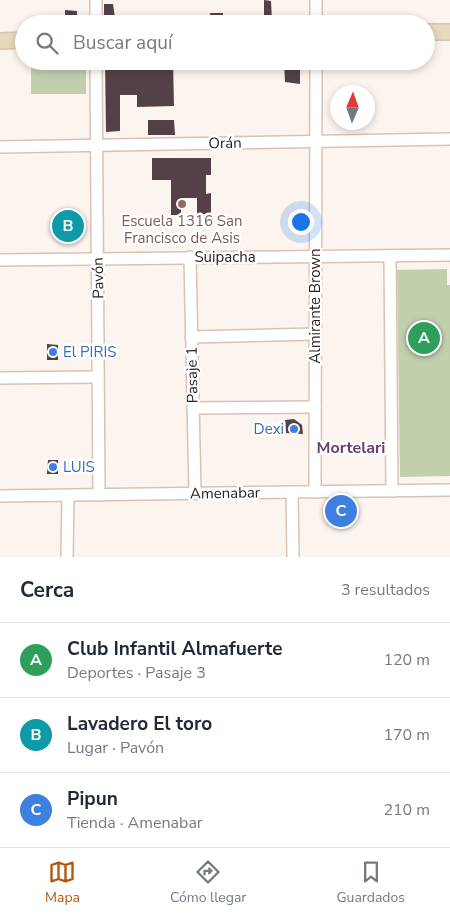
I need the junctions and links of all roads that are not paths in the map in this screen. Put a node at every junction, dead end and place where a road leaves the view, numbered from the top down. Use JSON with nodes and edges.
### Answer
{"nodes":[{"id":1,"x":96,"y":0,"type":"edge"},
{"id":2,"x":316,"y":0,"type":"edge"},
{"id":3,"x":96,"y":15,"type":"edge"},
{"id":4,"x":316,"y":15,"type":"edge"},
{"id":5,"x":435,"y":32,"type":"edge"},
{"id":6,"x":450,"y":32,"type":"edge"},
{"id":7,"x":0,"y":40,"type":"edge"},
{"id":8,"x":15,"y":40,"type":"edge"},
{"id":9,"x":96,"y":70,"type":"edge"},
{"id":10,"x":316,"y":70,"type":"edge"},
{"id":11,"x":450,"y":139,"type":"edge"},
{"id":12,"x":316,"y":142,"type":"junction"},
{"id":13,"x":96,"y":146,"type":"junction"},
{"id":14,"x":0,"y":147,"type":"edge"},
{"id":15,"x":450,"y":255,"type":"edge"},
{"id":16,"x":390,"y":256,"type":"junction"},
{"id":17,"x":190,"y":257,"type":"junction"},
{"id":18,"x":315,"y":257,"type":"junction"},
{"id":19,"x":98,"y":259,"type":"junction"},
{"id":20,"x":0,"y":260,"type":"edge"},
{"id":21,"x":315,"y":334,"type":"junction"},
{"id":22,"x":191,"y":336,"type":"junction"},
{"id":23,"x":98,"y":377,"type":"junction"},
{"id":24,"x":0,"y":378,"type":"edge"},
{"id":25,"x":315,"y":407,"type":"junction"},
{"id":26,"x":193,"y":408,"type":"junction"},
{"id":27,"x":450,"y":490,"type":"edge"},
{"id":28,"x":392,"y":491,"type":"junction"},
{"id":29,"x":292,"y":492,"type":"junction"},
{"id":30,"x":315,"y":492,"type":"junction"},
{"id":31,"x":195,"y":493,"type":"junction"},
{"id":32,"x":68,"y":495,"type":"junction"},
{"id":33,"x":99,"y":495,"type":"junction"},
{"id":34,"x":0,"y":496,"type":"edge"},
{"id":35,"x":67,"y":557,"type":"edge"},
{"id":36,"x":293,"y":557,"type":"edge"}],
"edges":[{"from":1,"to":3,"type":"street"},
{"from":2,"to":4,"type":"street"},
{"from":5,"to":6,"type":"street"},
{"from":7,"to":8,"type":"street"},
{"from":9,"to":13,"type":"street","name":"Pavón"},
{"from":10,"to":12,"type":"street","name":"Almirante Brown"},
{"from":11,"to":12,"type":"street","name":"Orán"},
{"from":12,"to":13,"type":"street","name":"Orán"},
{"from":12,"to":18,"type":"street","name":"Almirante Brown"},
{"from":13,"to":14,"type":"street","name":"Orán"},
{"from":13,"to":19,"type":"street","name":"Pavón"},
{"from":15,"to":16,"type":"street","name":"Suipacha"},
{"from":16,"to":18,"type":"street","name":"Suipacha"},
{"from":16,"to":28,"type":"street"},
{"from":17,"to":18,"type":"street","name":"Suipacha"},
{"from":17,"to":19,"type":"street","name":"Suipacha"},
{"from":17,"to":22,"type":"street","name":"Pasaje 1"},
{"from":18,"to":21,"type":"street","name":"Almirante Brown"},
{"from":19,"to":20,"type":"street","name":"Suipacha"},
{"from":19,"to":23,"type":"street","name":"Pavón"},
{"from":21,"to":22,"type":"street"},
{"from":21,"to":25,"type":"street","name":"Almirante Brown"},
{"from":22,"to":26,"type":"street","name":"Pasaje 1"},
{"from":23,"to":24,"type":"street"},
{"from":23,"to":33,"type":"street","name":"Pavón"},
{"from":25,"to":26,"type":"street"},
{"from":25,"to":30,"type":"street","name":"Almirante Brown"},
{"from":26,"to":31,"type":"street","name":"Pasaje 1"},
{"from":27,"to":28,"type":"street","name":"Amenabar"},
{"from":28,"to":30,"type":"street","name":"Amenabar"},
{"from":29,"to":30,"type":"street","name":"Amenabar"},
{"from":29,"to":31,"type":"street","name":"Amenabar"},
{"from":29,"to":36,"type":"street"},
{"from":31,"to":33,"type":"street","name":"Amenabar"},
{"from":32,"to":33,"type":"street","name":"Amenabar"},
{"from":32,"to":34,"type":"street","name":"Amenabar"},
{"from":32,"to":35,"type":"street"}]}
